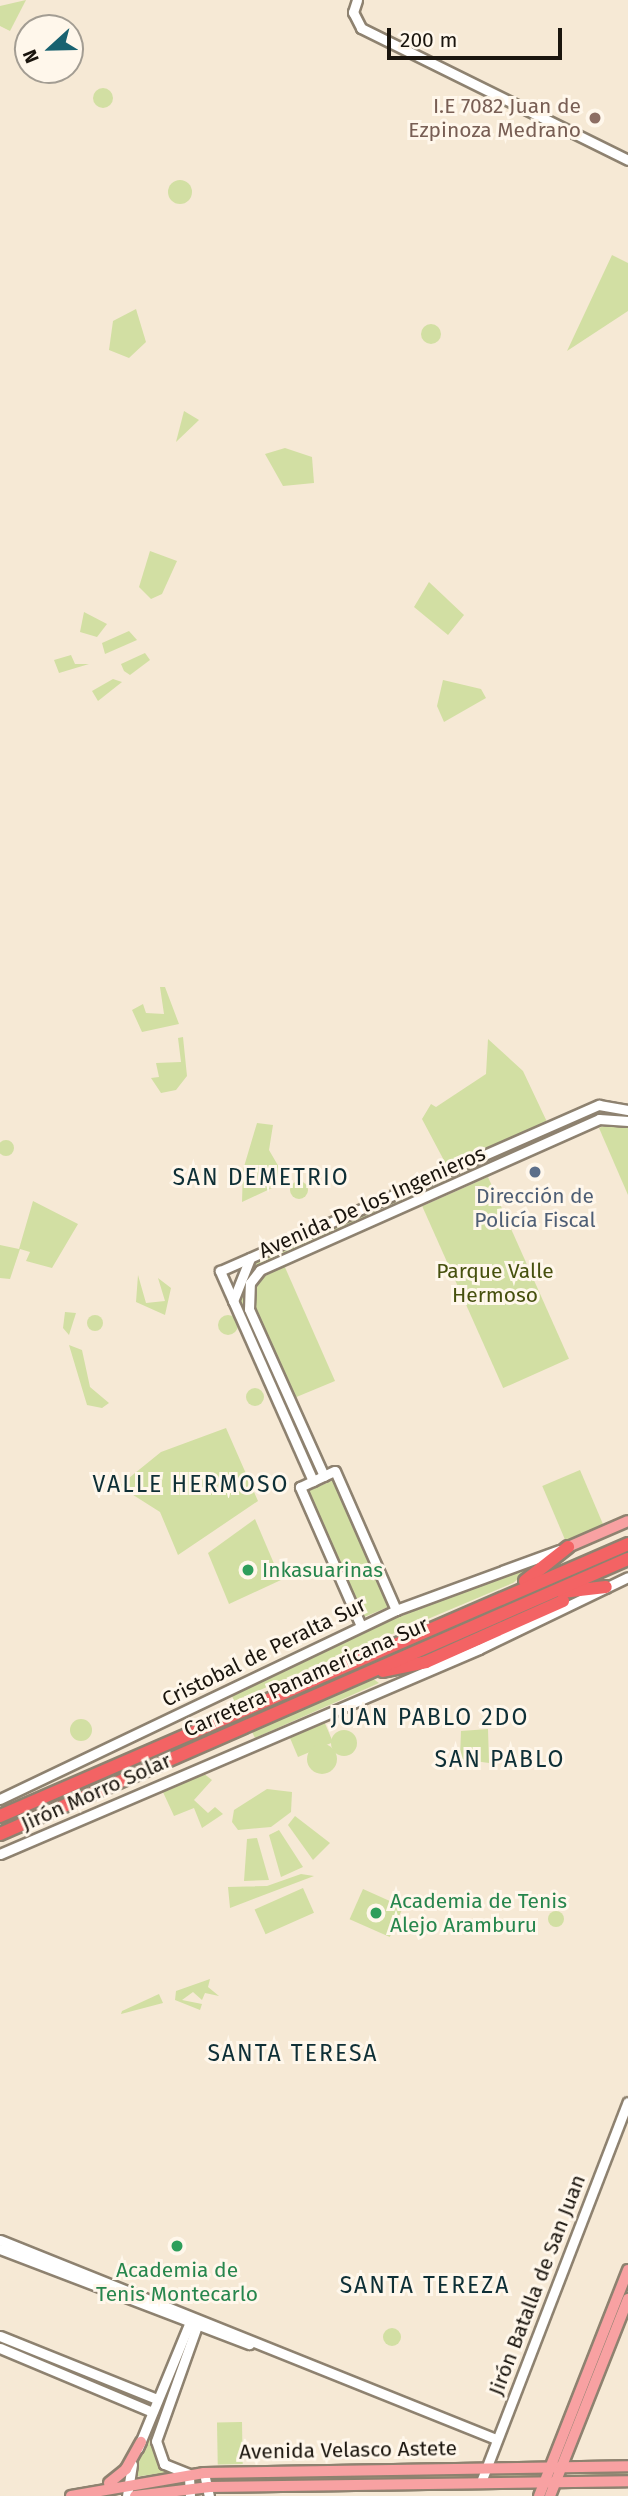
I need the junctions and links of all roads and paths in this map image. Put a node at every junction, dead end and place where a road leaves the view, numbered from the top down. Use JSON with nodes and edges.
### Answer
{"nodes":[{"id":1,"x":357,"y":0,"type":"edge"},
{"id":2,"x":628,"y":160,"type":"edge"},
{"id":3,"x":628,"y":1110,"type":"edge"},
{"id":4,"x":628,"y":1121,"type":"edge"},
{"id":5,"x":250,"y":1258,"type":"junction"},
{"id":6,"x":233,"y":1301,"type":"junction"},
{"id":7,"x":324,"y":1476,"type":"junction"},
{"id":8,"x":313,"y":1481,"type":"junction"},
{"id":9,"x":628,"y":1521,"type":"edge"},
{"id":10,"x":628,"y":1544,"type":"edge"},
{"id":11,"x":568,"y":1547,"type":"junction"},
{"id":12,"x":628,"y":1559,"type":"edge"},
{"id":13,"x":628,"y":1577,"type":"edge"},
{"id":14,"x":606,"y":1587,"type":"junction"},
{"id":15,"x":514,"y":1590,"type":"junction"},
{"id":16,"x":563,"y":1601,"type":"dead end"},
{"id":17,"x":524,"y":1602,"type":"junction"},
{"id":18,"x":396,"y":1611,"type":"junction"},
{"id":19,"x":361,"y":1626,"type":"junction"},
{"id":20,"x":368,"y":1671,"type":"junction"},
{"id":21,"x":0,"y":1799,"type":"edge"},
{"id":22,"x":0,"y":1816,"type":"edge"},
{"id":23,"x":0,"y":1833,"type":"edge"},
{"id":24,"x":0,"y":1854,"type":"edge"},
{"id":25,"x":628,"y":2102,"type":"edge"},
{"id":26,"x":0,"y":2240,"type":"edge"},
{"id":27,"x":0,"y":2249,"type":"edge"},
{"id":28,"x":628,"y":2270,"type":"edge"},
{"id":29,"x":628,"y":2299,"type":"edge"},
{"id":30,"x":193,"y":2323,"type":"junction"},
{"id":31,"x":0,"y":2336,"type":"edge"},
{"id":32,"x":0,"y":2348,"type":"edge"},
{"id":33,"x":157,"y":2399,"type":"junction"},
{"id":34,"x":152,"y":2412,"type":"junction"},
{"id":35,"x":496,"y":2439,"type":"junction"},
{"id":36,"x":141,"y":2442,"type":"junction"},
{"id":37,"x":486,"y":2466,"type":"junction"},
{"id":38,"x":628,"y":2466,"type":"edge"},
{"id":39,"x":556,"y":2467,"type":"junction"},
{"id":40,"x":204,"y":2473,"type":"junction"},
{"id":41,"x":189,"y":2474,"type":"junction"},
{"id":42,"x":628,"y":2481,"type":"edge"},
{"id":43,"x":126,"y":2482,"type":"junction"},
{"id":44,"x":481,"y":2482,"type":"junction"},
{"id":45,"x":550,"y":2482,"type":"junction"},
{"id":46,"x":100,"y":2488,"type":"junction"},
{"id":47,"x":190,"y":2492,"type":"edge"},
{"id":48,"x":209,"y":2492,"type":"edge"},
{"id":49,"x":71,"y":2496,"type":"edge"},
{"id":50,"x":127,"y":2496,"type":"edge"},
{"id":51,"x":135,"y":2496,"type":"edge"},
{"id":52,"x":539,"y":2496,"type":"edge"},
{"id":53,"x":550,"y":2496,"type":"edge"}],
"edges":[{"from":1,"to":2,"type":"street"},
{"from":3,"to":5,"type":"street","name":"Avenida De los Ingenieros"},
{"from":4,"to":7,"type":"street","name":"Avenida De los Ingenieros"},
{"from":5,"to":6,"type":"street"},
{"from":5,"to":6,"type":"street","name":"Avenida De los Ingenieros"},
{"from":6,"to":8,"type":"street","name":"Avenida De los Ingenieros"},
{"from":7,"to":8,"type":"street"},
{"from":7,"to":18,"type":"street"},
{"from":8,"to":19,"type":"street"},
{"from":9,"to":11,"type":"main road","name":"Cristobal de Peralta Sur"},
{"from":10,"to":15,"type":"highway","name":"Carretera Panamericana Sur"},
{"from":11,"to":15,"type":"highway"},
{"from":11,"to":18,"type":"street","name":"Cristobal de Peralta Sur"},
{"from":12,"to":17,"type":"highway","name":"Carretera Panamericana Sur"},
{"from":13,"to":14,"type":"street","name":"Jirón Morro Solar"},
{"from":14,"to":17,"type":"highway"},
{"from":14,"to":24,"type":"street","name":"Jirón Morro Solar"},
{"from":15,"to":22,"type":"highway","name":"Carretera Panamericana Sur"},
{"from":16,"to":20,"type":"highway"},
{"from":17,"to":20,"type":"highway","name":"Carretera Panamericana Sur"},
{"from":18,"to":19,"type":"street","name":"Cristobal de Peralta Sur"},
{"from":19,"to":21,"type":"street","name":"Cristobal de Peralta Sur"},
{"from":20,"to":23,"type":"highway","name":"Carretera Panamericana Sur"},
{"from":25,"to":35,"type":"street","name":"Jirón Batalla de San Juan"},
{"from":26,"to":30,"type":"street"},
{"from":27,"to":30,"type":"street"},
{"from":28,"to":39,"type":"main road"},
{"from":29,"to":39,"type":"main road"},
{"from":30,"to":33,"type":"street"},
{"from":30,"to":35,"type":"street"},
{"from":30,"to":41,"type":"street"},
{"from":31,"to":33,"type":"street"},
{"from":32,"to":34,"type":"street"},
{"from":33,"to":34,"type":"street"},
{"from":34,"to":36,"type":"street"},
{"from":35,"to":37,"type":"street","name":"Jirón Batalla de San Juan"},
{"from":36,"to":43,"type":"street"},
{"from":36,"to":46,"type":"main road"},
{"from":37,"to":39,"type":"main road","name":"Avenida Velasco Astete"},
{"from":37,"to":40,"type":"main road","name":"Avenida Velasco Astete"},
{"from":37,"to":44,"type":"street","name":"Jirón Batalla de San Juan"},
{"from":38,"to":39,"type":"main road","name":"Avenida Velasco Astete"},
{"from":39,"to":45,"type":"main road"},
{"from":40,"to":41,"type":"main road","name":"Avenida Velasco Astete"},
{"from":40,"to":48,"type":"street"},
{"from":41,"to":43,"type":"main road","name":"Avenida Velasco Astete"},
{"from":41,"to":47,"type":"street"},
{"from":42,"to":45,"type":"main road","name":"Avenida Velasco Astete"},
{"from":43,"to":46,"type":"main road","name":"Avenida Velasco Astete"},
{"from":43,"to":50,"type":"street"},
{"from":44,"to":45,"type":"main road","name":"Avenida Velasco Astete"},
{"from":44,"to":48,"type":"main road","name":"Avenida Velasco Astete"},
{"from":45,"to":52,"type":"main road"},
{"from":45,"to":53,"type":"main road"},
{"from":46,"to":49,"type":"main road","name":"Avenida Velasco Astete"},
{"from":47,"to":48,"type":"main road","name":"Avenida Velasco Astete"},
{"from":47,"to":51,"type":"main road","name":"Avenida Velasco Astete"}]}
